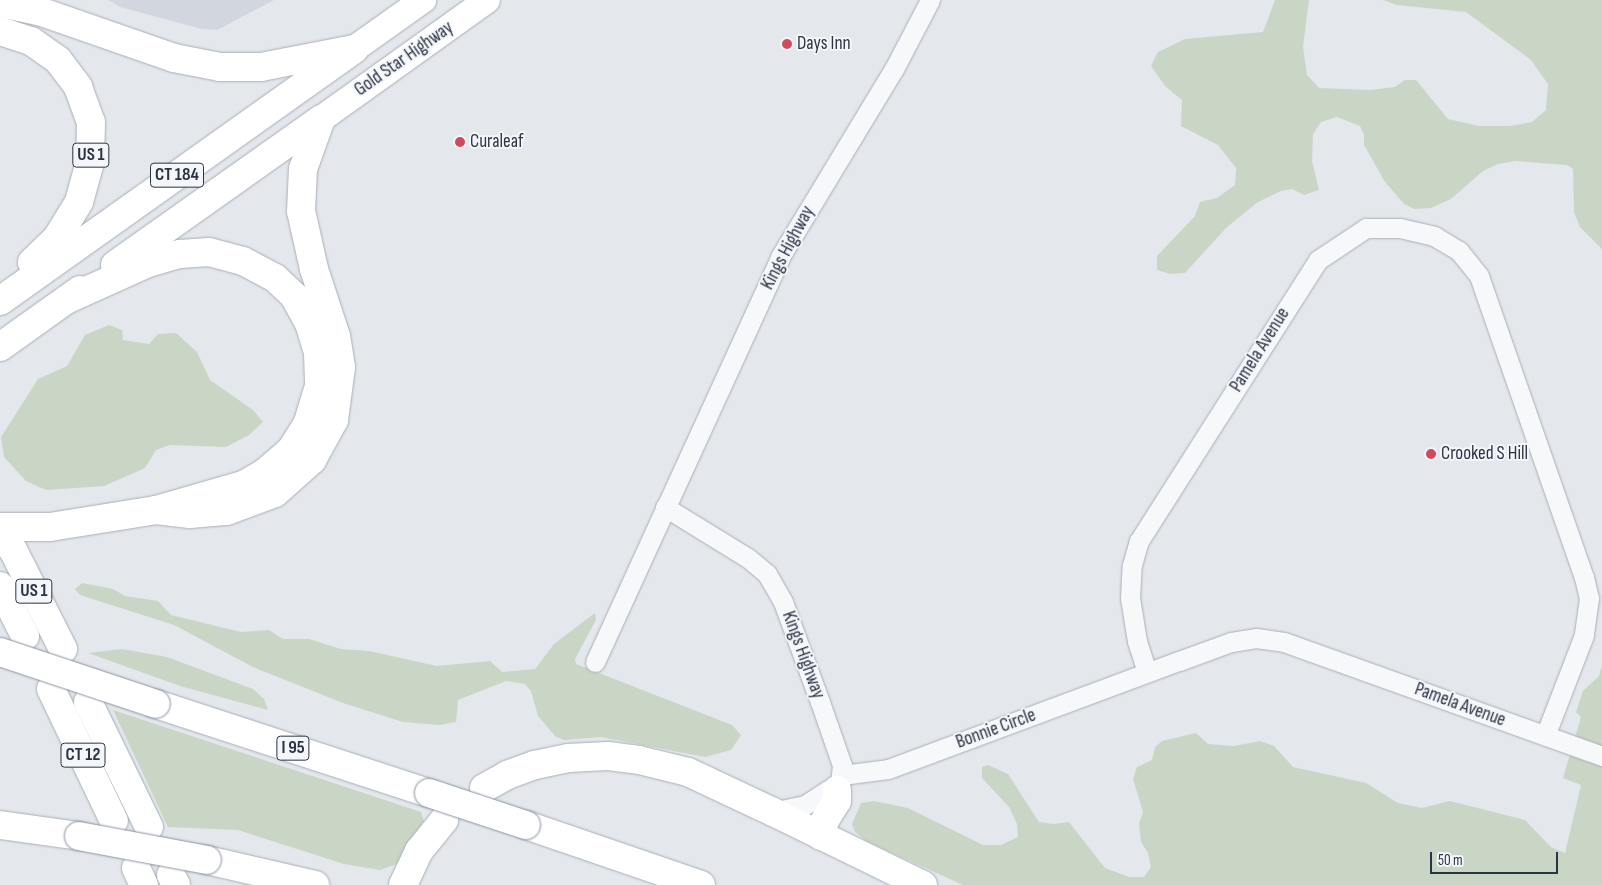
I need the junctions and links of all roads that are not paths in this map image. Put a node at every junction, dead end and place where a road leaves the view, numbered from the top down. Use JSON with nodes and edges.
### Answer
{"nodes":[{"id":1,"x":423,"y":0,"type":"edge"},
{"id":2,"x":487,"y":0,"type":"edge"},
{"id":3,"x":930,"y":0,"type":"edge"},
{"id":4,"x":0,"y":3,"type":"edge"},
{"id":5,"x":0,"y":31,"type":"edge"},
{"id":6,"x":354,"y":49,"type":"junction"},
{"id":7,"x":320,"y":119,"type":"junction"},
{"id":8,"x":0,"y":293,"type":"edge"},
{"id":9,"x":66,"y":300,"type":"junction"},
{"id":10,"x":0,"y":301,"type":"edge"},
{"id":11,"x":0,"y":347,"type":"edge"},
{"id":12,"x":665,"y":507,"type":"junction"},
{"id":13,"x":156,"y":510,"type":"junction"},
{"id":14,"x":0,"y":527,"type":"edge"},
{"id":15,"x":0,"y":535,"type":"edge"},
{"id":16,"x":0,"y":586,"type":"edge"},
{"id":17,"x":24,"y":636,"type":"dead end"},
{"id":18,"x":63,"y":649,"type":"dead end"},
{"id":19,"x":0,"y":652,"type":"edge"},
{"id":20,"x":595,"y":662,"type":"dead end"},
{"id":21,"x":1147,"y":672,"type":"junction"},
{"id":22,"x":51,"y":690,"type":"dead end"},
{"id":23,"x":88,"y":702,"type":"dead end"},
{"id":24,"x":1545,"y":736,"type":"junction"},
{"id":25,"x":1602,"y":756,"type":"edge"},
{"id":26,"x":840,"y":782,"type":"junction"},
{"id":27,"x":484,"y":788,"type":"dead end"},
{"id":28,"x":773,"y":812,"type":"junction"},
{"id":29,"x":444,"y":820,"type":"dead end"},
{"id":30,"x":114,"y":821,"type":"dead end"},
{"id":31,"x":0,"y":825,"type":"edge"},
{"id":32,"x":149,"y":827,"type":"dead end"},
{"id":33,"x":821,"y":836,"type":"junction"},
{"id":34,"x":652,"y":869,"type":"junction"},
{"id":35,"x":315,"y":885,"type":"edge"},
{"id":36,"x":402,"y":885,"type":"edge"},
{"id":37,"x":695,"y":885,"type":"edge"},
{"id":38,"x":701,"y":885,"type":"edge"},
{"id":39,"x":922,"y":885,"type":"edge"}],
"edges":[{"from":1,"to":6,"type":"main road","name":"Gold Star Highway","number":"CT 184"},
{"from":2,"to":7,"type":"main road","name":"Gold Star Highway","number":"CT 184"},
{"from":3,"to":12,"type":"street","name":"Kings Highway"},
{"from":4,"to":6,"type":"highway"},
{"from":5,"to":8,"type":"highway","number":"US 1"},
{"from":6,"to":10,"type":"highway","number":"CT 184"},
{"from":7,"to":9,"type":"highway","number":"CT 184"},
{"from":7,"to":13,"type":"highway"},
{"from":9,"to":11,"type":"highway","number":"CT 184"},
{"from":9,"to":13,"type":"highway"},
{"from":12,"to":20,"type":"street","name":"Kings Highway"},
{"from":12,"to":26,"type":"street","name":"Kings Highway"},
{"from":13,"to":14,"type":"highway"},
{"from":15,"to":18,"type":"highway","number":"US 1"},
{"from":16,"to":17,"type":"highway"},
{"from":19,"to":34,"type":"highway","number":"I 95","bridge":true},
{"from":21,"to":24,"type":"street","name":"Pamela Avenue"},
{"from":21,"to":24,"type":"street","name":"Pamela Avenue"},
{"from":21,"to":26,"type":"street","name":"Bonnie Circle"},
{"from":22,"to":30,"type":"highway","number":"CT 12"},
{"from":23,"to":32,"type":"highway"},
{"from":24,"to":25,"type":"street","name":"Pamela Avenue"},
{"from":26,"to":28,"type":"street"},
{"from":26,"to":33,"type":"highway"},
{"from":27,"to":28,"type":"highway"},
{"from":28,"to":33,"type":"highway"},
{"from":29,"to":36,"type":"highway"},
{"from":31,"to":35,"type":"highway","bridge":true},
{"from":33,"to":39,"type":"highway"},
{"from":34,"to":37,"type":"highway"},
{"from":34,"to":38,"type":"highway","number":"I 95"}]}
